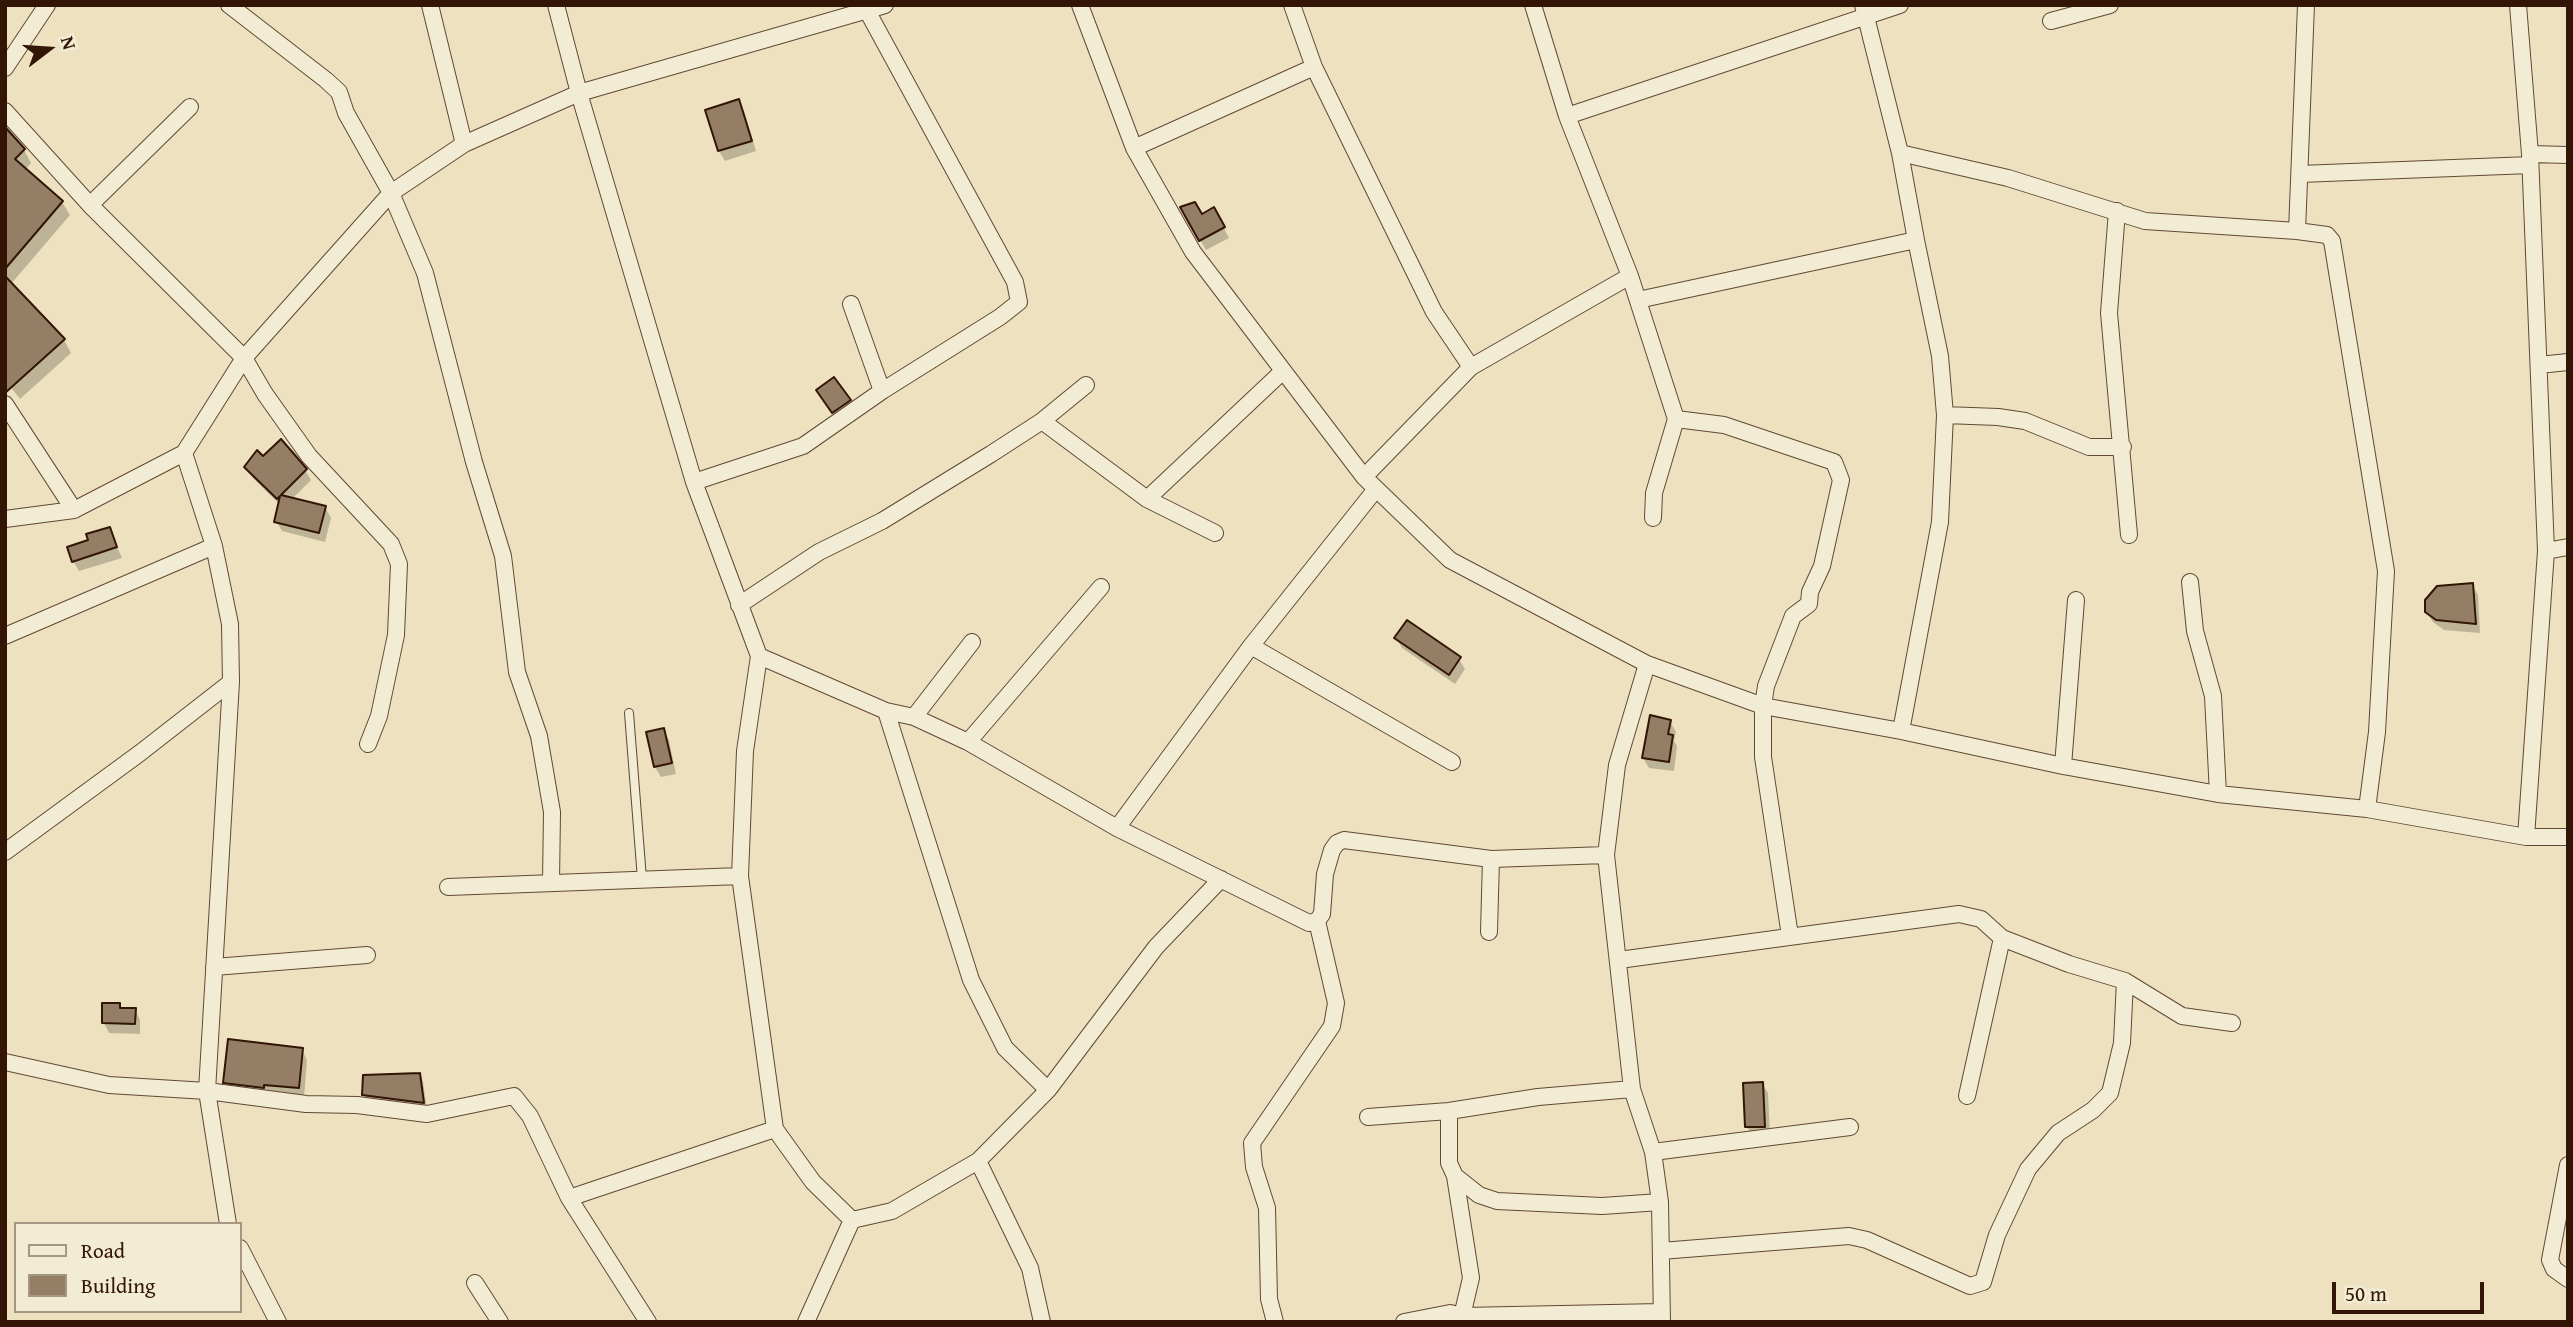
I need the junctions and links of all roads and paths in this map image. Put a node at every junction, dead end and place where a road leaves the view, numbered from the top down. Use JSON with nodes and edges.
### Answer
{"nodes":[{"id":1,"x":47,"y":5,"type":"edge"},
{"id":2,"x":229,"y":5,"type":"edge"},
{"id":3,"x":430,"y":5,"type":"edge"},
{"id":4,"x":556,"y":5,"type":"edge"},
{"id":5,"x":884,"y":5,"type":"edge"},
{"id":6,"x":1080,"y":5,"type":"edge"},
{"id":7,"x":1292,"y":5,"type":"edge"},
{"id":8,"x":1533,"y":5,"type":"edge"},
{"id":9,"x":1899,"y":5,"type":"edge"},
{"id":10,"x":2110,"y":5,"type":"edge"},
{"id":11,"x":2306,"y":5,"type":"edge"},
{"id":12,"x":2518,"y":5,"type":"edge"},
{"id":13,"x":865,"y":8,"type":"edge"},
{"id":14,"x":1865,"y":11,"type":"edge"},
{"id":15,"x":2051,"y":21,"type":"dead end"},
{"id":16,"x":1314,"y":67,"type":"junction"},
{"id":17,"x":5,"y":68,"type":"edge"},
{"id":18,"x":579,"y":93,"type":"junction"},
{"id":19,"x":190,"y":107,"type":"dead end"},
{"id":20,"x":5,"y":111,"type":"edge"},
{"id":21,"x":1567,"y":116,"type":"junction"},
{"id":22,"x":464,"y":144,"type":"junction"},
{"id":23,"x":1134,"y":148,"type":"junction"},
{"id":24,"x":1900,"y":153,"type":"junction"},
{"id":25,"x":2568,"y":155,"type":"edge"},
{"id":26,"x":2530,"y":159,"type":"junction"},
{"id":27,"x":2300,"y":174,"type":"junction"},
{"id":28,"x":391,"y":193,"type":"junction"},
{"id":29,"x":90,"y":205,"type":"junction"},
{"id":30,"x":2118,"y":211,"type":"junction"},
{"id":31,"x":2297,"y":231,"type":"junction"},
{"id":32,"x":1916,"y":240,"type":"junction"},
{"id":33,"x":1630,"y":276,"type":"junction"},
{"id":34,"x":1638,"y":300,"type":"junction"},
{"id":35,"x":851,"y":304,"type":"dead end"},
{"id":36,"x":244,"y":358,"type":"junction"},
{"id":37,"x":2568,"y":362,"type":"edge"},
{"id":38,"x":2539,"y":365,"type":"junction"},
{"id":39,"x":1471,"y":367,"type":"junction"},
{"id":40,"x":1283,"y":371,"type":"junction"},
{"id":41,"x":1086,"y":385,"type":"dead end"},
{"id":42,"x":882,"y":391,"type":"junction"},
{"id":43,"x":5,"y":404,"type":"edge"},
{"id":44,"x":1945,"y":415,"type":"junction"},
{"id":45,"x":1676,"y":419,"type":"junction"},
{"id":46,"x":1042,"y":421,"type":"junction"},
{"id":47,"x":2123,"y":447,"type":"junction"},
{"id":48,"x":184,"y":453,"type":"junction"},
{"id":49,"x":1364,"y":477,"type":"junction"},
{"id":50,"x":694,"y":482,"type":"junction"},
{"id":51,"x":1376,"y":489,"type":"junction"},
{"id":52,"x":1147,"y":499,"type":"junction"},
{"id":53,"x":74,"y":510,"type":"junction"},
{"id":54,"x":1654,"y":518,"type":"dead end"},
{"id":55,"x":5,"y":519,"type":"edge"},
{"id":56,"x":1216,"y":533,"type":"dead end"},
{"id":57,"x":2129,"y":535,"type":"dead end"},
{"id":58,"x":214,"y":546,"type":"junction"},
{"id":59,"x":2568,"y":547,"type":"edge"},
{"id":60,"x":2546,"y":551,"type":"junction"},
{"id":61,"x":2190,"y":582,"type":"dead end"},
{"id":62,"x":1101,"y":587,"type":"dead end"},
{"id":63,"x":2076,"y":600,"type":"dead end"},
{"id":64,"x":739,"y":605,"type":"junction"},
{"id":65,"x":5,"y":636,"type":"edge"},
{"id":66,"x":972,"y":642,"type":"dead end"},
{"id":67,"x":1251,"y":646,"type":"junction"},
{"id":68,"x":759,"y":656,"type":"junction"},
{"id":69,"x":1647,"y":664,"type":"junction"},
{"id":70,"x":231,"y":682,"type":"junction"},
{"id":71,"x":1763,"y":706,"type":"junction"},
{"id":72,"x":886,"y":711,"type":"junction"},
{"id":73,"x":629,"y":713,"type":"dead end"},
{"id":74,"x":914,"y":717,"type":"junction"},
{"id":75,"x":1901,"y":731,"type":"junction"},
{"id":76,"x":968,"y":742,"type":"junction"},
{"id":77,"x":368,"y":744,"type":"dead end"},
{"id":78,"x":1451,"y":762,"type":"dead end"},
{"id":79,"x":2063,"y":766,"type":"junction"},
{"id":80,"x":2218,"y":794,"type":"junction"},
{"id":81,"x":2367,"y":809,"type":"junction"},
{"id":82,"x":1117,"y":828,"type":"junction"},
{"id":83,"x":2526,"y":837,"type":"junction"},
{"id":84,"x":2568,"y":837,"type":"edge"},
{"id":85,"x":5,"y":852,"type":"edge"},
{"id":86,"x":1606,"y":855,"type":"junction"},
{"id":87,"x":1491,"y":859,"type":"junction"},
{"id":88,"x":740,"y":876,"type":"junction"},
{"id":89,"x":642,"y":879,"type":"junction"},
{"id":90,"x":1221,"y":879,"type":"junction"},
{"id":91,"x":551,"y":882,"type":"junction"},
{"id":92,"x":448,"y":887,"type":"dead end"},
{"id":93,"x":1317,"y":921,"type":"junction"},
{"id":94,"x":1489,"y":932,"type":"dead end"},
{"id":95,"x":1790,"y":936,"type":"junction"},
{"id":96,"x":2002,"y":939,"type":"junction"},
{"id":97,"x":367,"y":954,"type":"dead end"},
{"id":98,"x":1619,"y":960,"type":"junction"},
{"id":99,"x":214,"y":967,"type":"junction"},
{"id":100,"x":2125,"y":981,"type":"junction"},
{"id":101,"x":2232,"y":1023,"type":"dead end"},
{"id":102,"x":6,"y":1064,"type":"edge"},
{"id":103,"x":1632,"y":1088,"type":"junction"},
{"id":104,"x":1048,"y":1090,"type":"junction"},
{"id":105,"x":207,"y":1091,"type":"junction"},
{"id":106,"x":1966,"y":1096,"type":"dead end"},
{"id":107,"x":1449,"y":1111,"type":"junction"},
{"id":108,"x":1368,"y":1117,"type":"dead end"},
{"id":109,"x":1850,"y":1127,"type":"dead end"},
{"id":110,"x":775,"y":1129,"type":"junction"},
{"id":111,"x":1653,"y":1152,"type":"junction"},
{"id":112,"x":978,"y":1161,"type":"junction"},
{"id":113,"x":2567,"y":1171,"type":"edge"},
{"id":114,"x":1455,"y":1176,"type":"junction"},
{"id":115,"x":1479,"y":1195,"type":"junction"},
{"id":116,"x":569,"y":1198,"type":"junction"},
{"id":117,"x":1660,"y":1202,"type":"junction"},
{"id":118,"x":1459,"y":1204,"type":"junction"},
{"id":119,"x":852,"y":1220,"type":"junction"},
{"id":120,"x":228,"y":1222,"type":"edge"},
{"id":121,"x":1661,"y":1251,"type":"junction"},
{"id":122,"x":242,"y":1252,"type":"edge"},
{"id":123,"x":2568,"y":1279,"type":"edge"},
{"id":124,"x":475,"y":1283,"type":"dead end"},
{"id":125,"x":1462,"y":1316,"type":"junction"},
{"id":126,"x":1662,"y":1317,"type":"edge"},
{"id":127,"x":1533,"y":1318,"type":"edge"},
{"id":128,"x":1441,"y":1319,"type":"edge"},
{"id":129,"x":278,"y":1322,"type":"edge"},
{"id":130,"x":500,"y":1322,"type":"edge"},
{"id":131,"x":648,"y":1322,"type":"edge"},
{"id":132,"x":806,"y":1322,"type":"edge"},
{"id":133,"x":1042,"y":1322,"type":"edge"},
{"id":134,"x":1275,"y":1322,"type":"edge"},
{"id":135,"x":1404,"y":1322,"type":"edge"}],
"edges":[{"from":1,"to":17,"type":"street"},
{"from":2,"to":28,"type":"street"},
{"from":3,"to":22,"type":"street"},
{"from":4,"to":18,"type":"street"},
{"from":5,"to":13,"type":"street"},
{"from":6,"to":23,"type":"street"},
{"from":7,"to":16,"type":"street"},
{"from":8,"to":21,"type":"street"},
{"from":9,"to":14,"type":"street"},
{"from":10,"to":15,"type":"street"},
{"from":11,"to":27,"type":"street"},
{"from":12,"to":26,"type":"street"},
{"from":13,"to":18,"type":"street"},
{"from":13,"to":42,"type":"street"},
{"from":14,"to":21,"type":"street"},
{"from":14,"to":24,"type":"street"},
{"from":16,"to":23,"type":"street"},
{"from":16,"to":39,"type":"street"},
{"from":18,"to":22,"type":"street"},
{"from":18,"to":50,"type":"street"},
{"from":19,"to":29,"type":"street"},
{"from":20,"to":29,"type":"street"},
{"from":21,"to":33,"type":"street"},
{"from":22,"to":28,"type":"street"},
{"from":23,"to":40,"type":"street"},
{"from":24,"to":30,"type":"street"},
{"from":24,"to":32,"type":"street"},
{"from":25,"to":26,"type":"street"},
{"from":26,"to":27,"type":"street"},
{"from":26,"to":38,"type":"street"},
{"from":27,"to":31,"type":"street"},
{"from":28,"to":36,"type":"street"},
{"from":28,"to":91,"type":"street"},
{"from":29,"to":36,"type":"street"},
{"from":30,"to":31,"type":"street"},
{"from":30,"to":47,"type":"street"},
{"from":31,"to":81,"type":"street"},
{"from":32,"to":34,"type":"street"},
{"from":32,"to":44,"type":"street"},
{"from":33,"to":34,"type":"street"},
{"from":33,"to":39,"type":"street"},
{"from":34,"to":45,"type":"street"},
{"from":35,"to":42,"type":"street"},
{"from":36,"to":48,"type":"street"},
{"from":36,"to":77,"type":"street"},
{"from":37,"to":38,"type":"street"},
{"from":38,"to":60,"type":"street"},
{"from":39,"to":49,"type":"street"},
{"from":40,"to":49,"type":"street"},
{"from":40,"to":52,"type":"street"},
{"from":41,"to":46,"type":"street"},
{"from":42,"to":50,"type":"street"},
{"from":43,"to":53,"type":"street"},
{"from":44,"to":47,"type":"street"},
{"from":44,"to":75,"type":"street"},
{"from":45,"to":54,"type":"street"},
{"from":45,"to":71,"type":"street"},
{"from":46,"to":52,"type":"street"},
{"from":46,"to":64,"type":"street"},
{"from":47,"to":57,"type":"street"},
{"from":48,"to":53,"type":"street"},
{"from":48,"to":58,"type":"street"},
{"from":49,"to":51,"type":"street"},
{"from":50,"to":64,"type":"street"},
{"from":51,"to":67,"type":"street"},
{"from":51,"to":69,"type":"street"},
{"from":52,"to":56,"type":"street"},
{"from":53,"to":55,"type":"street"},
{"from":58,"to":65,"type":"street"},
{"from":58,"to":70,"type":"street"},
{"from":59,"to":60,"type":"street"},
{"from":60,"to":83,"type":"street"},
{"from":61,"to":80,"type":"street"},
{"from":62,"to":76,"type":"street"},
{"from":63,"to":79,"type":"street"},
{"from":64,"to":68,"type":"street"},
{"from":66,"to":74,"type":"street"},
{"from":67,"to":78,"type":"street"},
{"from":67,"to":82,"type":"street"},
{"from":68,"to":72,"type":"street"},
{"from":68,"to":88,"type":"street"},
{"from":69,"to":71,"type":"street"},
{"from":69,"to":86,"type":"street"},
{"from":70,"to":85,"type":"street"},
{"from":70,"to":99,"type":"street"},
{"from":71,"to":75,"type":"street"},
{"from":71,"to":95,"type":"street"},
{"from":72,"to":74,"type":"street"},
{"from":72,"to":104,"type":"street"},
{"from":73,"to":89,"type":"lane"},
{"from":74,"to":76,"type":"street"},
{"from":75,"to":79,"type":"street"},
{"from":76,"to":82,"type":"street"},
{"from":79,"to":80,"type":"street"},
{"from":80,"to":81,"type":"street"},
{"from":81,"to":83,"type":"street"},
{"from":82,"to":90,"type":"street"},
{"from":83,"to":84,"type":"street"},
{"from":86,"to":87,"type":"street"},
{"from":86,"to":98,"type":"street"},
{"from":87,"to":93,"type":"street"},
{"from":87,"to":94,"type":"street"},
{"from":88,"to":89,"type":"street"},
{"from":88,"to":110,"type":"street"},
{"from":89,"to":91,"type":"street"},
{"from":90,"to":93,"type":"street"},
{"from":90,"to":104,"type":"street"},
{"from":91,"to":92,"type":"street"},
{"from":93,"to":134,"type":"street"},
{"from":95,"to":96,"type":"street"},
{"from":95,"to":98,"type":"street"},
{"from":96,"to":100,"type":"street"},
{"from":96,"to":106,"type":"street"},
{"from":97,"to":99,"type":"street"},
{"from":98,"to":103,"type":"street"},
{"from":99,"to":105,"type":"street"},
{"from":100,"to":101,"type":"street"},
{"from":100,"to":121,"type":"street"},
{"from":102,"to":105,"type":"street"},
{"from":103,"to":107,"type":"street"},
{"from":103,"to":111,"type":"street"},
{"from":104,"to":112,"type":"street"},
{"from":105,"to":116,"type":"street"},
{"from":105,"to":120,"type":"street"},
{"from":107,"to":108,"type":"street"},
{"from":107,"to":114,"type":"street"},
{"from":109,"to":111,"type":"street"},
{"from":110,"to":116,"type":"street"},
{"from":110,"to":119,"type":"street"},
{"from":111,"to":117,"type":"street"},
{"from":112,"to":119,"type":"street"},
{"from":112,"to":133,"type":"street"},
{"from":113,"to":123,"type":"street"},
{"from":114,"to":115,"type":"street"},
{"from":114,"to":118,"type":"street"},
{"from":115,"to":117,"type":"street"},
{"from":115,"to":118,"type":"street"},
{"from":116,"to":131,"type":"street"},
{"from":117,"to":121,"type":"street"},
{"from":118,"to":125,"type":"street"},
{"from":119,"to":132,"type":"street"},
{"from":121,"to":126,"type":"street"},
{"from":122,"to":129,"type":"street"},
{"from":124,"to":130,"type":"street"},
{"from":125,"to":127,"type":"street"},
{"from":125,"to":128,"type":"street"},
{"from":126,"to":127,"type":"street"},
{"from":128,"to":135,"type":"street"}]}
